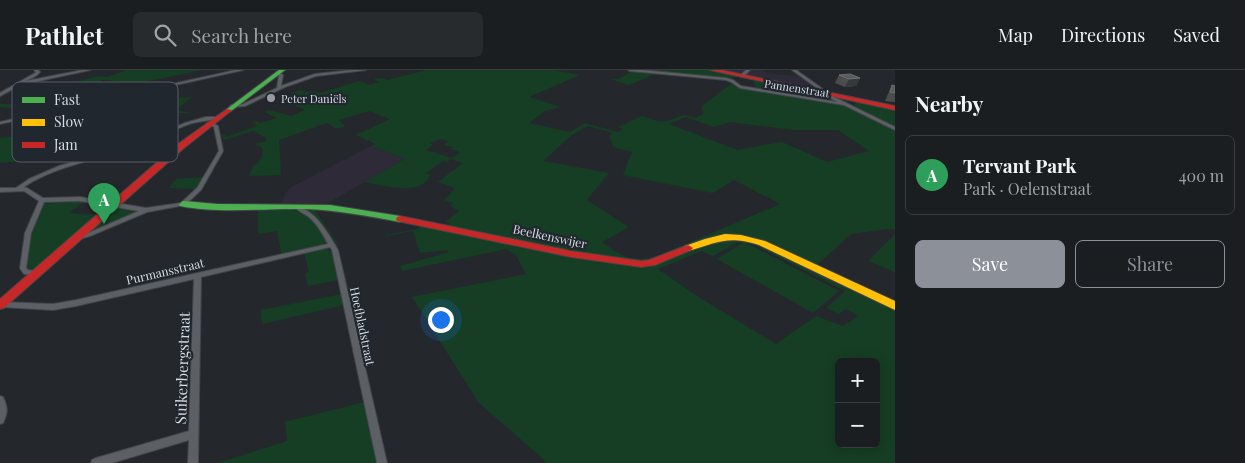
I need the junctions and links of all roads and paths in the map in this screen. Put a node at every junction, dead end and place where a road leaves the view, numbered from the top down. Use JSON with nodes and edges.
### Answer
{"nodes":[{"id":1,"x":88,"y":70,"type":"edge"},
{"id":2,"x":241,"y":70,"type":"edge"},
{"id":3,"x":342,"y":70,"type":"edge"},
{"id":4,"x":364,"y":70,"type":"edge"},
{"id":5,"x":630,"y":70,"type":"edge"},
{"id":6,"x":714,"y":70,"type":"edge"},
{"id":7,"x":794,"y":70,"type":"edge"},
{"id":8,"x":37,"y":71,"type":"edge"},
{"id":9,"x":279,"y":72,"type":"edge"},
{"id":10,"x":335,"y":72,"type":"junction"},
{"id":11,"x":745,"y":73,"type":"edge"},
{"id":12,"x":47,"y":79,"type":"junction"},
{"id":13,"x":22,"y":82,"type":"edge"},
{"id":14,"x":30,"y":82,"type":"edge"},
{"id":15,"x":814,"y":82,"type":"junction"},
{"id":16,"x":178,"y":84,"type":"edge"},
{"id":17,"x":12,"y":88,"type":"edge"},
{"id":18,"x":280,"y":88,"type":"junction"},
{"id":19,"x":804,"y":89,"type":"junction"},
{"id":20,"x":0,"y":95,"type":"edge"},
{"id":21,"x":832,"y":95,"type":"junction"},
{"id":22,"x":844,"y":104,"type":"junction"},
{"id":23,"x":856,"y":105,"type":"junction"},
{"id":24,"x":232,"y":106,"type":"junction"},
{"id":25,"x":895,"y":108,"type":"edge"},
{"id":26,"x":213,"y":120,"type":"junction"},
{"id":27,"x":178,"y":127,"type":"edge"},
{"id":28,"x":895,"y":129,"type":"edge"},
{"id":29,"x":178,"y":150,"type":"edge"},
{"id":30,"x":84,"y":162,"type":"edge"},
{"id":31,"x":164,"y":162,"type":"edge"},
{"id":32,"x":18,"y":189,"type":"junction"},
{"id":33,"x":0,"y":190,"type":"edge"},
{"id":34,"x":42,"y":200,"type":"junction"},
{"id":35,"x":183,"y":204,"type":"junction"},
{"id":36,"x":113,"y":205,"type":"junction"},
{"id":37,"x":298,"y":208,"type":"junction"},
{"id":38,"x":146,"y":210,"type":"junction"},
{"id":39,"x":76,"y":238,"type":"junction"},
{"id":40,"x":332,"y":245,"type":"junction"},
{"id":41,"x":36,"y":273,"type":"junction"},
{"id":42,"x":198,"y":275,"type":"junction"},
{"id":43,"x":1,"y":304,"type":"edge"},
{"id":44,"x":895,"y":306,"type":"edge"},
{"id":45,"x":0,"y":400,"type":"edge"},
{"id":46,"x":0,"y":420,"type":"edge"},
{"id":47,"x":193,"y":434,"type":"junction"},
{"id":48,"x":96,"y":463,"type":"edge"},
{"id":49,"x":193,"y":463,"type":"edge"},
{"id":50,"x":382,"y":463,"type":"edge"}],
"edges":[{"from":1,"to":12,"type":"street"},
{"from":2,"to":16,"type":"street"},
{"from":3,"to":10,"type":"street"},
{"from":4,"to":10,"type":"street"},
{"from":5,"to":22,"type":"street","name":"Pannenstraat"},
{"from":6,"to":11,"type":"street"},
{"from":7,"to":15,"type":"street"},
{"from":8,"to":12,"type":"street"},
{"from":8,"to":13,"type":"street"},
{"from":9,"to":18,"type":"street"},
{"from":9,"to":24,"type":"street"},
{"from":10,"to":18,"type":"street"},
{"from":11,"to":19,"type":"street"},
{"from":12,"to":14,"type":"street"},
{"from":15,"to":19,"type":"street"},
{"from":15,"to":21,"type":"street"},
{"from":15,"to":21,"type":"street"},
{"from":17,"to":20,"type":"street"},
{"from":18,"to":24,"type":"street"},
{"from":19,"to":21,"type":"street"},
{"from":21,"to":22,"type":"street"},
{"from":21,"to":23,"type":"street"},
{"from":22,"to":23,"type":"street"},
{"from":23,"to":25,"type":"street"},
{"from":23,"to":28,"type":"street"},
{"from":24,"to":26,"type":"street"},
{"from":26,"to":27,"type":"street"},
{"from":26,"to":29,"type":"street"},
{"from":26,"to":35,"type":"street"},
{"from":30,"to":32,"type":"street"},
{"from":31,"to":36,"type":"street"},
{"from":32,"to":33,"type":"street"},
{"from":32,"to":34,"type":"street"},
{"from":34,"to":36,"type":"street"},
{"from":34,"to":41,"type":"street"},
{"from":35,"to":37,"type":"street","name":"Beelkenswijer"},
{"from":35,"to":38,"type":"street"},
{"from":36,"to":38,"type":"street"},
{"from":36,"to":39,"type":"street"},
{"from":37,"to":40,"type":"street","name":"Hoefbladstraat"},
{"from":37,"to":44,"type":"street","name":"Beelkenswijer"},
{"from":38,"to":39,"type":"street"},
{"from":39,"to":41,"type":"street"},
{"from":40,"to":42,"type":"street","name":"Purmansstraat"},
{"from":40,"to":50,"type":"street","name":"Hoefbladstraat"},
{"from":41,"to":43,"type":"street"},
{"from":42,"to":43,"type":"street","name":"Purmansstraat"},
{"from":42,"to":47,"type":"street","name":"Suikerbergstraat"},
{"from":45,"to":46,"type":"street"},
{"from":47,"to":48,"type":"street"},
{"from":47,"to":49,"type":"street","name":"Suikerbergstraat"}]}
